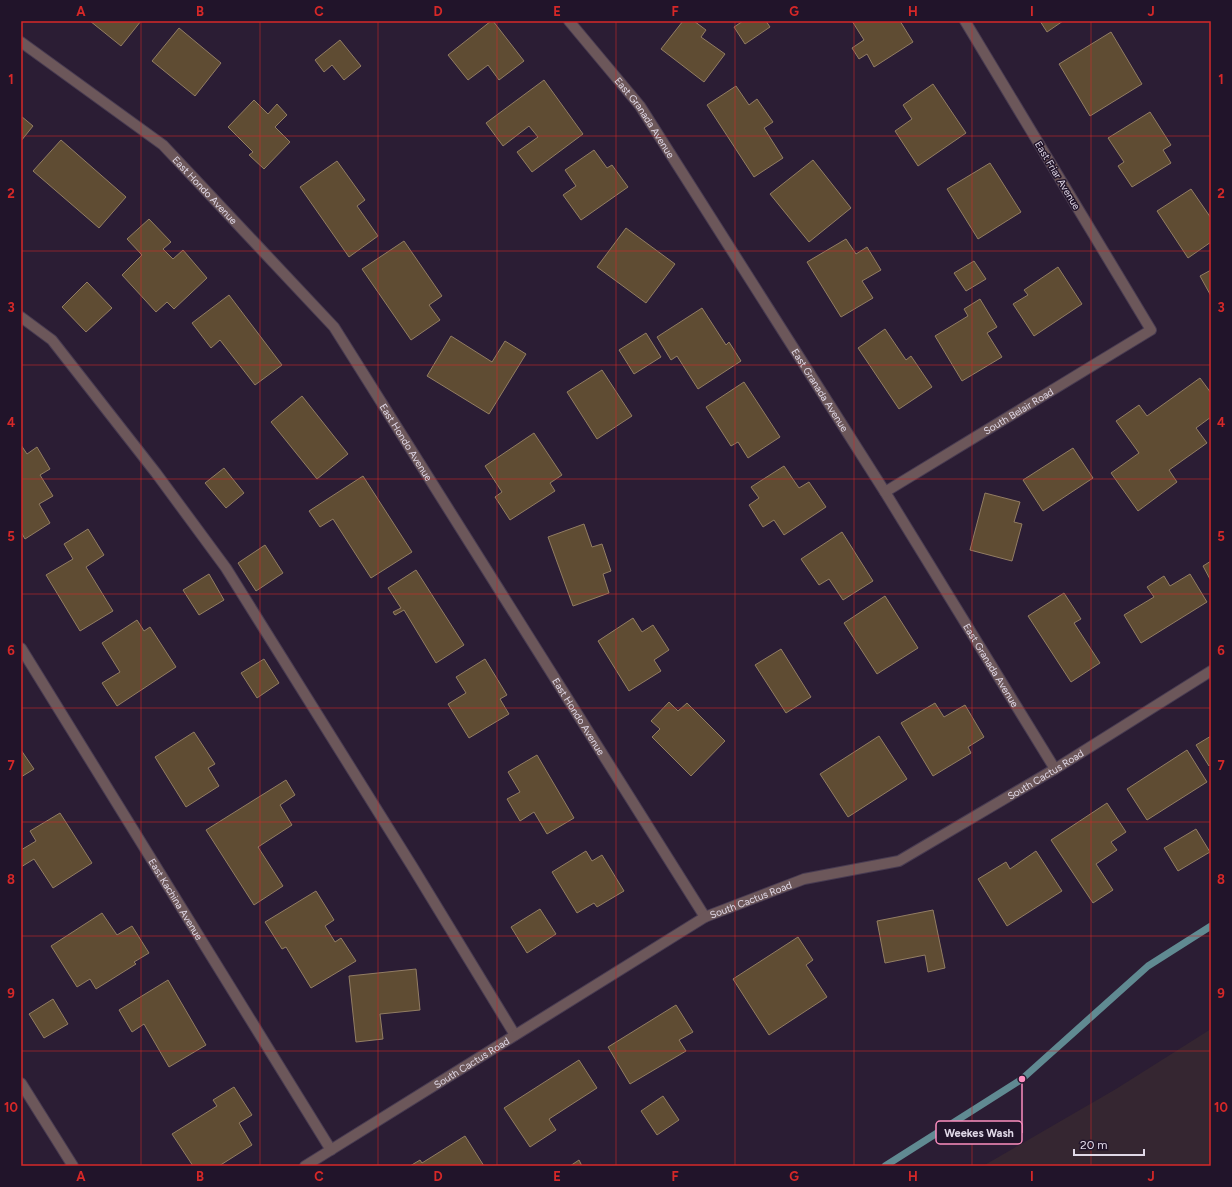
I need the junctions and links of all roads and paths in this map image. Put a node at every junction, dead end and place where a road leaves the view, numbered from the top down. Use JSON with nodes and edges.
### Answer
{"nodes":[{"id":1,"x":569,"y":21,"type":"edge"},
{"id":2,"x":965,"y":21,"type":"edge"},
{"id":3,"x":21,"y":42,"type":"edge"},
{"id":4,"x":21,"y":316,"type":"edge"},
{"id":5,"x":1151,"y":330,"type":"joint"},
{"id":6,"x":885,"y":492,"type":"junction"},
{"id":7,"x":21,"y":648,"type":"edge"},
{"id":8,"x":1211,"y":671,"type":"edge"},
{"id":9,"x":1056,"y":769,"type":"junction"},
{"id":10,"x":705,"y":917,"type":"junction"},
{"id":11,"x":515,"y":1035,"type":"junction"},
{"id":12,"x":21,"y":1082,"type":"edge"},
{"id":13,"x":331,"y":1150,"type":"junction"},
{"id":14,"x":73,"y":1166,"type":"edge"},
{"id":15,"x":306,"y":1166,"type":"edge"}],
"edges":[{"from":1,"to":6,"type":"street","name":"East Granada Avenue"},
{"from":2,"to":5,"type":"street","name":"East Friar Avenue"},
{"from":3,"to":10,"type":"street","name":"East Hondo Avenue"},
{"from":4,"to":11,"type":"street"},
{"from":5,"to":6,"type":"street","name":"South Belair Road"},
{"from":6,"to":9,"type":"street","name":"East Granada Avenue"},
{"from":7,"to":13,"type":"street","name":"East Kachina Avenue"},
{"from":8,"to":9,"type":"street","name":"South Cactus Road"},
{"from":9,"to":10,"type":"street","name":"South Cactus Road"},
{"from":10,"to":11,"type":"street","name":"South Cactus Road"},
{"from":11,"to":13,"type":"street","name":"South Cactus Road"},
{"from":12,"to":14,"type":"street"},
{"from":13,"to":15,"type":"street","name":"South Cactus Road"}]}
